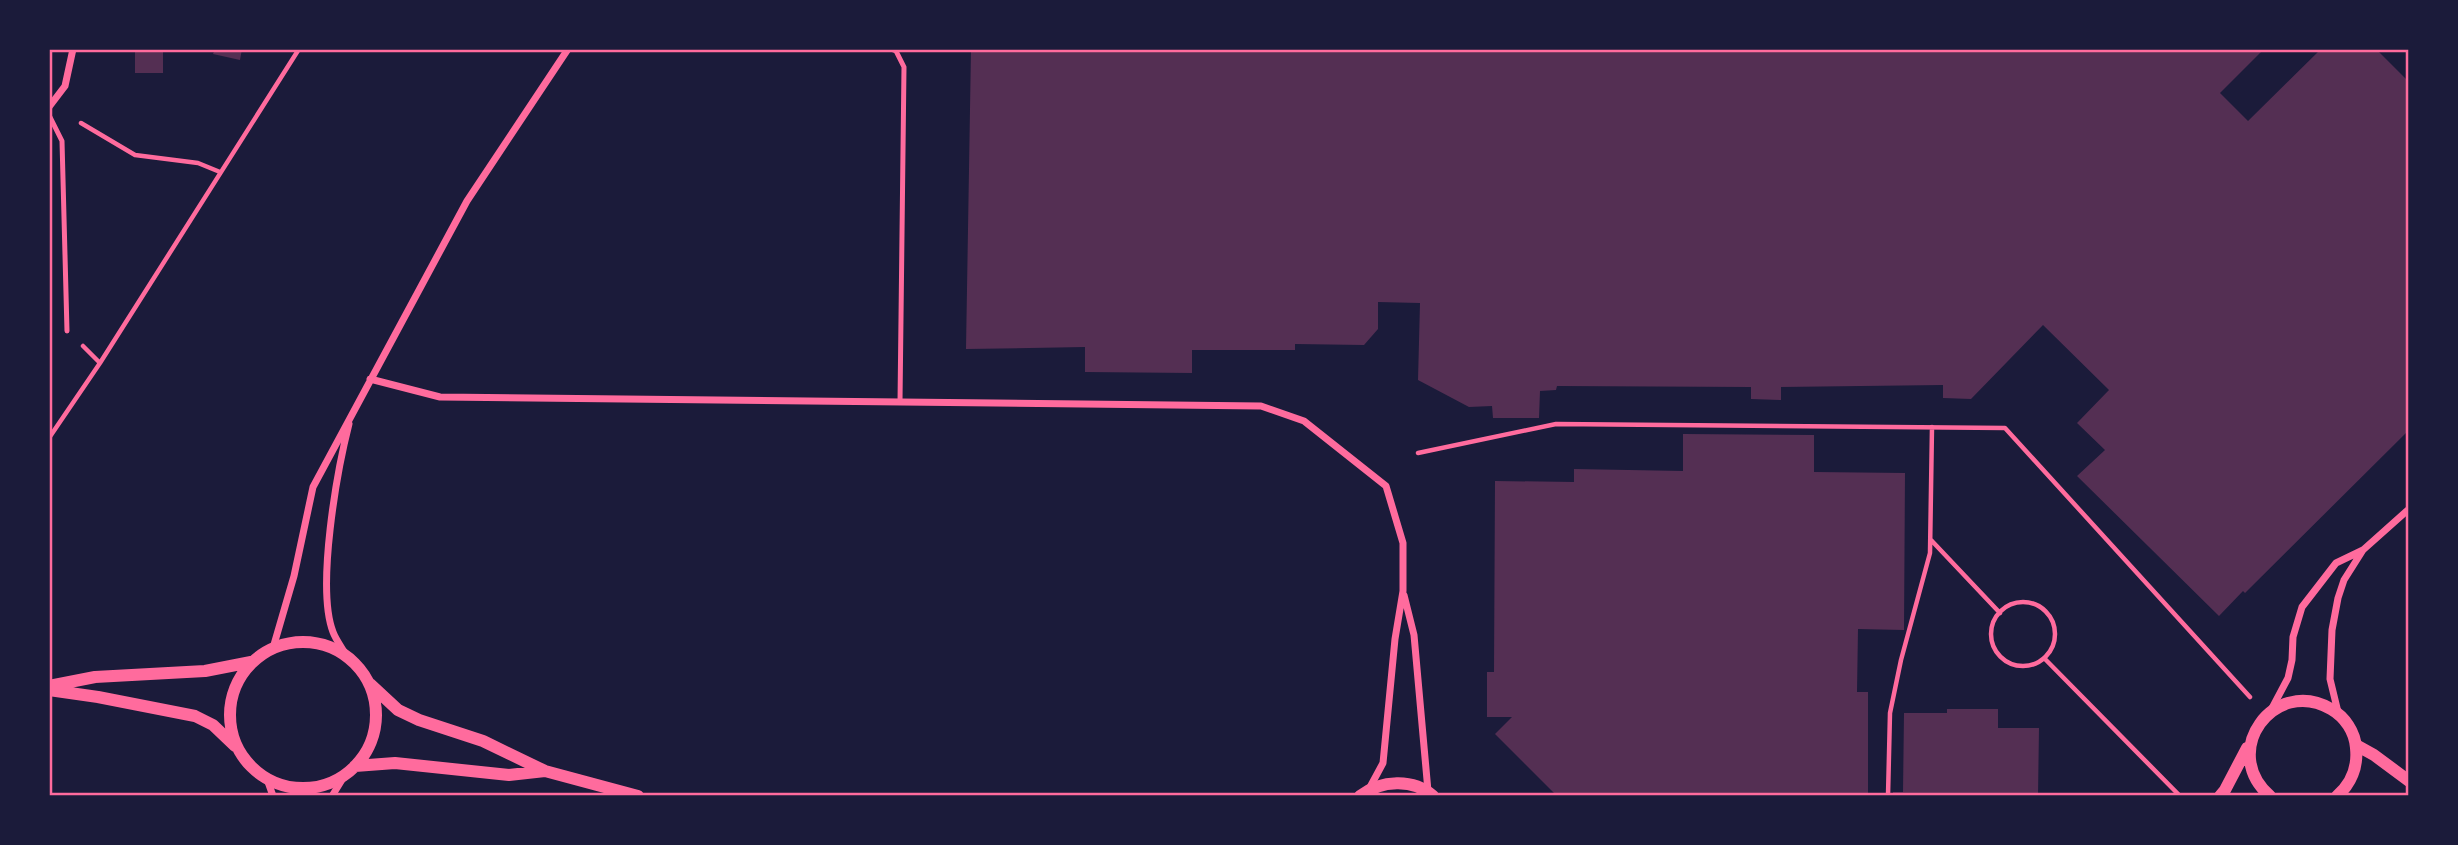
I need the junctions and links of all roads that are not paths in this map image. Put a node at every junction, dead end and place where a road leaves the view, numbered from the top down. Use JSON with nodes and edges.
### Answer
{"nodes":[{"id":1,"x":73,"y":49,"type":"edge"},
{"id":2,"x":568,"y":49,"type":"edge"},
{"id":3,"x":891,"y":49,"type":"edge"},
{"id":4,"x":49,"y":107,"type":"edge"},
{"id":5,"x":49,"y":115,"type":"edge"},
{"id":6,"x":67,"y":331,"type":"dead end"},
{"id":7,"x":370,"y":379,"type":"junction"},
{"id":8,"x":900,"y":402,"type":"junction"},
{"id":9,"x":2409,"y":509,"type":"edge"},
{"id":10,"x":2363,"y":550,"type":"junction"},
{"id":11,"x":1403,"y":591,"type":"junction"},
{"id":12,"x":273,"y":648,"type":"junction"},
{"id":13,"x":346,"y":655,"type":"junction"},
{"id":14,"x":251,"y":662,"type":"junction"},
{"id":15,"x":369,"y":684,"type":"junction"},
{"id":16,"x":49,"y":688,"type":"edge"},
{"id":17,"x":2270,"y":712,"type":"junction"},
{"id":18,"x":2338,"y":713,"type":"junction"},
{"id":19,"x":2251,"y":741,"type":"junction"},
{"id":20,"x":2356,"y":746,"type":"junction"},
{"id":21,"x":237,"y":747,"type":"junction"},
{"id":22,"x":350,"y":771,"type":"junction"},
{"id":23,"x":545,"y":771,"type":"junction"},
{"id":24,"x":267,"y":779,"type":"junction"},
{"id":25,"x":2409,"y":781,"type":"edge"},
{"id":26,"x":1365,"y":793,"type":"edge"},
{"id":27,"x":1431,"y":794,"type":"edge"},
{"id":28,"x":273,"y":796,"type":"edge"},
{"id":29,"x":331,"y":796,"type":"edge"},
{"id":30,"x":638,"y":796,"type":"edge"},
{"id":31,"x":2220,"y":796,"type":"edge"},
{"id":32,"x":2270,"y":796,"type":"edge"},
{"id":33,"x":2337,"y":796,"type":"edge"}],
"edges":[{"from":1,"to":4,"type":"street"},
{"from":2,"to":7,"type":"street"},
{"from":3,"to":8,"type":"lane"},
{"from":5,"to":6,"type":"lane"},
{"from":7,"to":8,"type":"street"},
{"from":7,"to":12,"type":"street"},
{"from":7,"to":13,"type":"street"},
{"from":8,"to":11,"type":"street"},
{"from":9,"to":10,"type":"street"},
{"from":10,"to":17,"type":"street"},
{"from":10,"to":18,"type":"street"},
{"from":11,"to":26,"type":"street"},
{"from":11,"to":27,"type":"street"},
{"from":12,"to":13,"type":"street"},
{"from":12,"to":14,"type":"street"},
{"from":13,"to":15,"type":"street"},
{"from":14,"to":16,"type":"street"},
{"from":14,"to":21,"type":"street"},
{"from":15,"to":22,"type":"street"},
{"from":15,"to":23,"type":"street"},
{"from":16,"to":21,"type":"street"},
{"from":17,"to":18,"type":"street"},
{"from":17,"to":19,"type":"street"},
{"from":18,"to":20,"type":"street"},
{"from":19,"to":31,"type":"street"},
{"from":19,"to":32,"type":"street"},
{"from":20,"to":25,"type":"street"},
{"from":20,"to":33,"type":"street"},
{"from":21,"to":24,"type":"street"},
{"from":22,"to":23,"type":"street"},
{"from":22,"to":24,"type":"street"},
{"from":22,"to":29,"type":"street"},
{"from":23,"to":30,"type":"street"},
{"from":24,"to":28,"type":"street"},
{"from":26,"to":27,"type":"street"}]}
